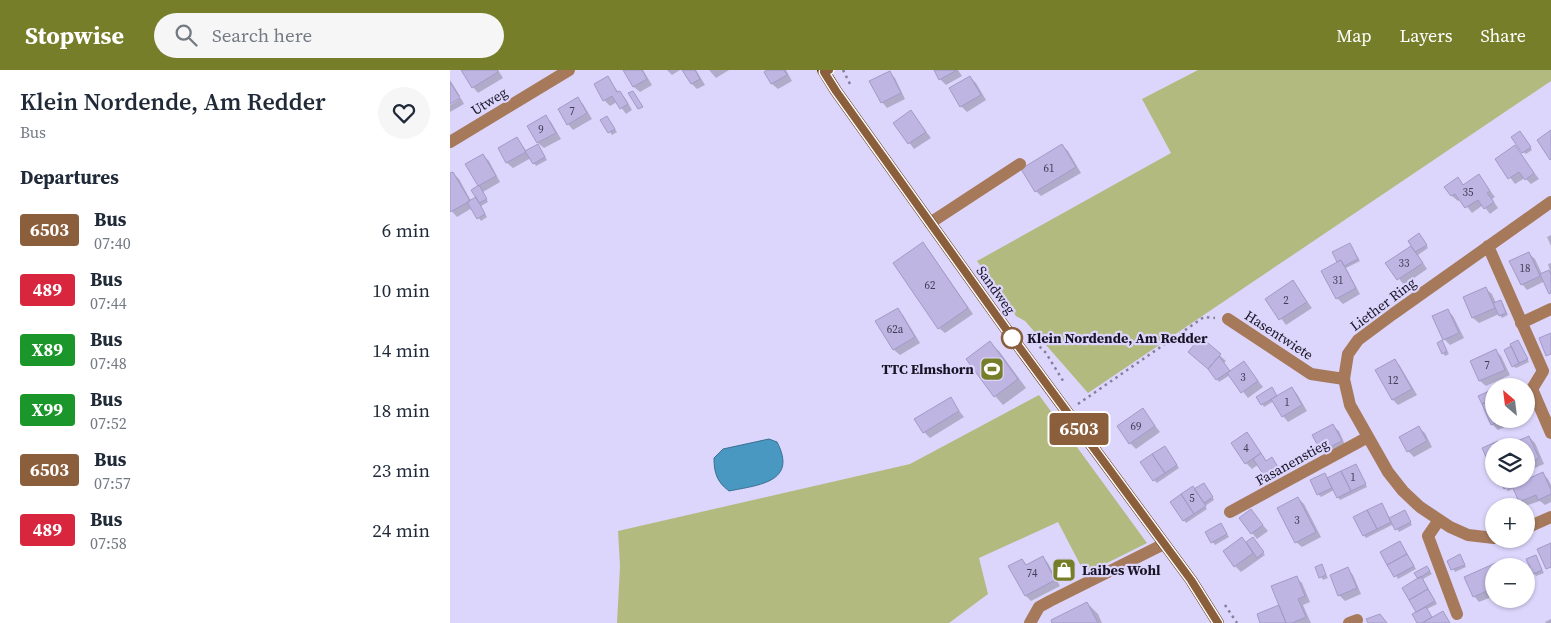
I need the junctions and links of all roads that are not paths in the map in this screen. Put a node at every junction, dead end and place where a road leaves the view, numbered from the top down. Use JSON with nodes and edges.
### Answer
{"nodes":[{"id":1,"x":569,"y":70,"type":"edge"},
{"id":2,"x":825,"y":71,"type":"edge"},
{"id":3,"x":450,"y":142,"type":"edge"},
{"id":4,"x":1020,"y":164,"type":"dead end"},
{"id":5,"x":1551,"y":202,"type":"edge"},
{"id":6,"x":930,"y":223,"type":"junction"},
{"id":7,"x":1488,"y":246,"type":"junction"},
{"id":8,"x":1551,"y":309,"type":"edge"},
{"id":9,"x":1228,"y":320,"type":"road end"},
{"id":10,"x":1521,"y":323,"type":"junction"},
{"id":11,"x":1344,"y":379,"type":"junction"},
{"id":12,"x":1551,"y":433,"type":"edge"},
{"id":13,"x":1368,"y":437,"type":"junction"},
{"id":14,"x":1230,"y":512,"type":"dead end"},
{"id":15,"x":1551,"y":517,"type":"edge"},
{"id":16,"x":1439,"y":520,"type":"junction"},
{"id":17,"x":1535,"y":524,"type":"edge"},
{"id":18,"x":1485,"y":537,"type":"edge"},
{"id":19,"x":1164,"y":544,"type":"junction"},
{"id":20,"x":1457,"y":614,"type":"dead end"},
{"id":21,"x":1030,"y":623,"type":"edge"},
{"id":22,"x":1218,"y":623,"type":"edge"}],
"edges":[{"from":1,"to":3,"type":"street","name":"Utweg"},
{"from":2,"to":6,"type":"main road","name":"Sandweg"},
{"from":4,"to":6,"type":"street"},
{"from":5,"to":7,"type":"street","name":"Liether Ring"},
{"from":6,"to":19,"type":"main road","name":"Sandweg"},
{"from":7,"to":10,"type":"street"},
{"from":7,"to":11,"type":"street","name":"Liether Ring"},
{"from":8,"to":10,"type":"street"},
{"from":9,"to":11,"type":"street","name":"Hasentwiete"},
{"from":10,"to":12,"type":"street"},
{"from":11,"to":13,"type":"street","name":"Liether Ring"},
{"from":13,"to":14,"type":"street","name":"Fasanenstieg"},
{"from":13,"to":16,"type":"street","name":"Liether Ring"},
{"from":15,"to":17,"type":"street"},
{"from":16,"to":18,"type":"street","name":"Liether Ring"},
{"from":16,"to":20,"type":"street"},
{"from":19,"to":21,"type":"street"},
{"from":19,"to":22,"type":"main road","name":"Sandweg"}]}
